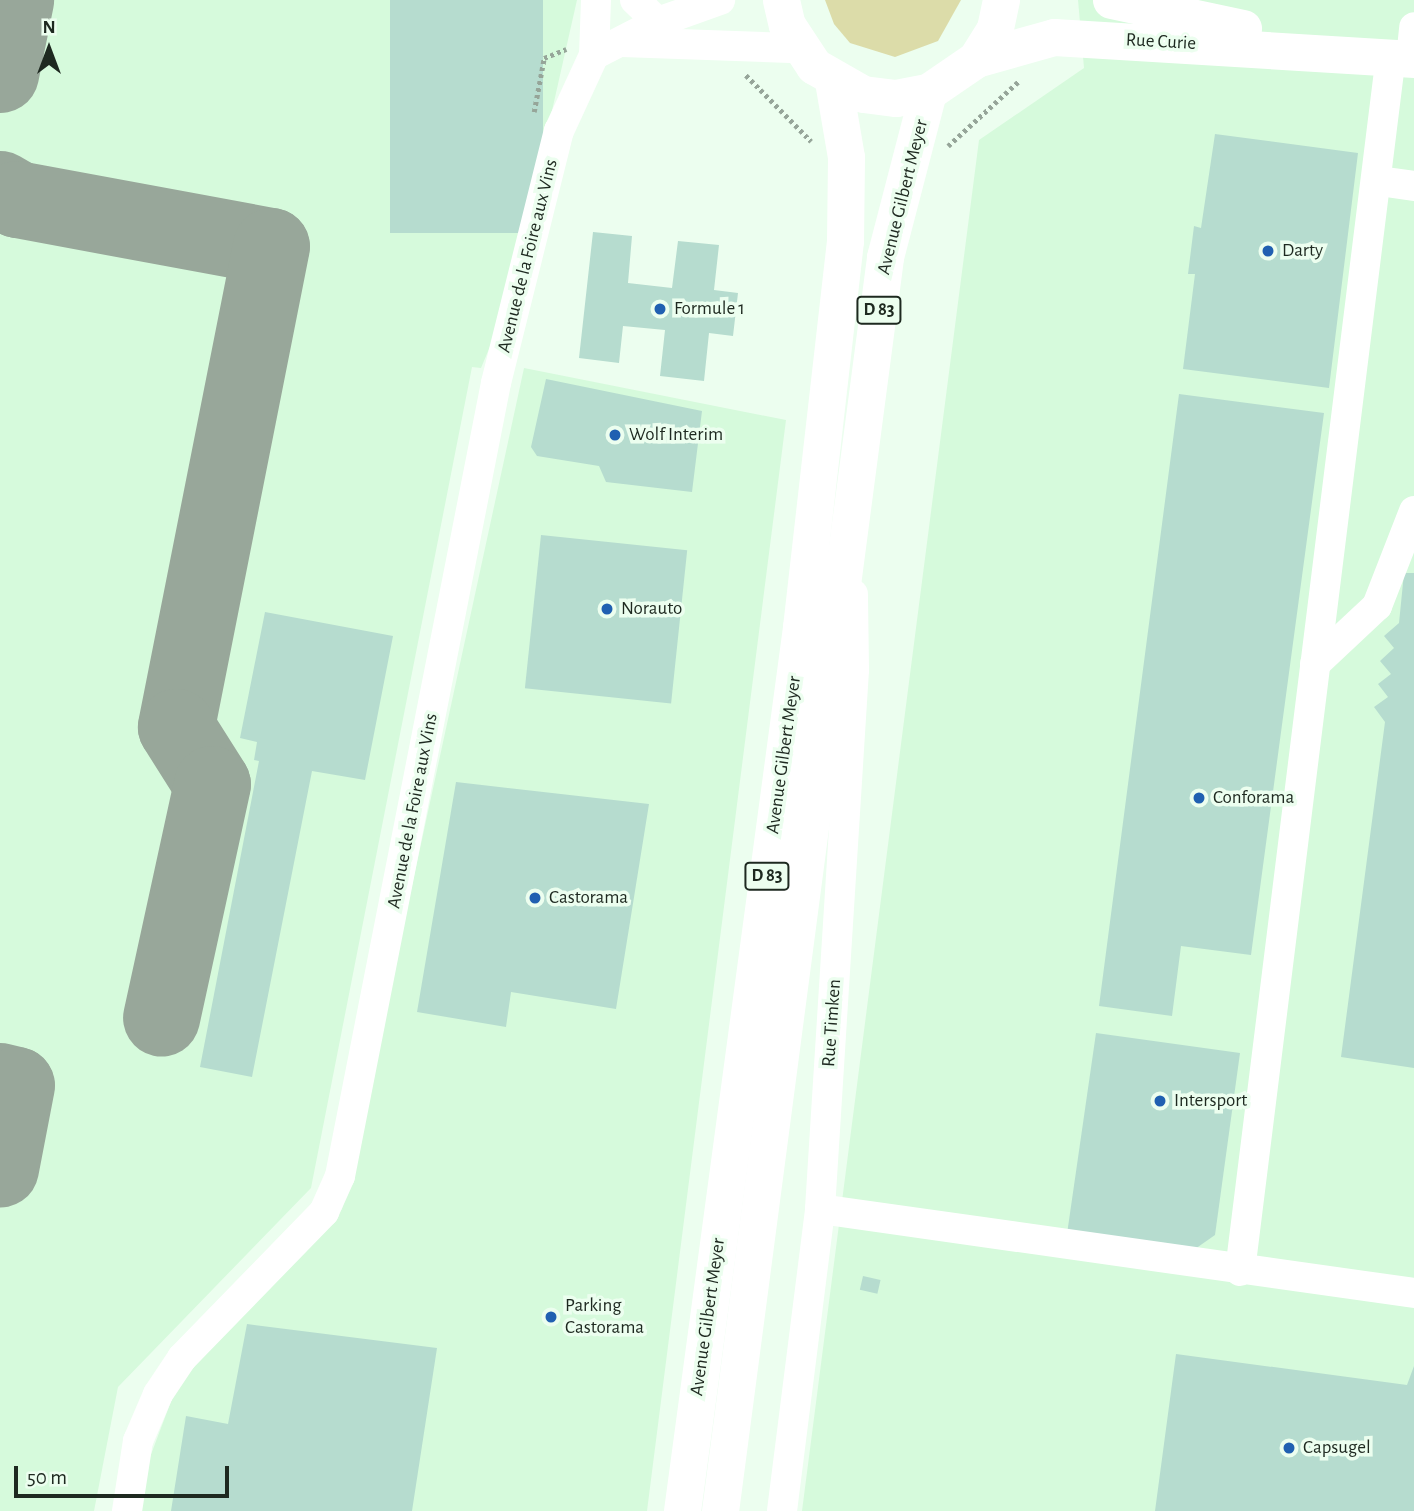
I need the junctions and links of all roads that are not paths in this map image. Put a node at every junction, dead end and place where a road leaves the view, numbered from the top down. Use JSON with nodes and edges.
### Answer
{"nodes":[{"id":1,"x":596,"y":0,"type":"edge"},
{"id":2,"x":635,"y":0,"type":"edge"},
{"id":3,"x":720,"y":0,"type":"edge"},
{"id":4,"x":781,"y":0,"type":"edge"},
{"id":5,"x":1001,"y":0,"type":"edge"},
{"id":6,"x":1111,"y":0,"type":"edge"},
{"id":7,"x":658,"y":22,"type":"junction"},
{"id":8,"x":622,"y":42,"type":"junction"},
{"id":9,"x":799,"y":48,"type":"junction"},
{"id":10,"x":1407,"y":50,"type":"edge"},
{"id":11,"x":1350,"y":51,"type":"junction"},
{"id":12,"x":594,"y":55,"type":"junction"},
{"id":13,"x":976,"y":59,"type":"junction"},
{"id":14,"x":833,"y":81,"type":"junction"},
{"id":15,"x":928,"y":92,"type":"junction"},
{"id":16,"x":1379,"y":181,"type":"junction"},
{"id":17,"x":1414,"y":186,"type":"edge"},
{"id":18,"x":1414,"y":511,"type":"edge"},
{"id":19,"x":852,"y":533,"type":"junction"},
{"id":20,"x":1315,"y":664,"type":"junction"},
{"id":21,"x":820,"y":1209,"type":"junction"},
{"id":22,"x":1240,"y":1271,"type":"junction"},
{"id":23,"x":1414,"y":1293,"type":"edge"},
{"id":24,"x":127,"y":1511,"type":"edge"},
{"id":25,"x":682,"y":1511,"type":"edge"},
{"id":26,"x":720,"y":1511,"type":"edge"},
{"id":27,"x":782,"y":1511,"type":"edge"}],
"edges":[{"from":1,"to":12,"type":"street","name":"Avenue de la Foire aux Vins"},
{"from":2,"to":7,"type":"street"},
{"from":3,"to":7,"type":"street"},
{"from":4,"to":9,"type":"main road"},
{"from":5,"to":13,"type":"main road"},
{"from":6,"to":11,"type":"main road","name":"Rue Curie"},
{"from":7,"to":8,"type":"street"},
{"from":8,"to":9,"type":"street"},
{"from":8,"to":12,"type":"street"},
{"from":9,"to":14,"type":"main road"},
{"from":10,"to":11,"type":"main road","name":"Rue Curie"},
{"from":10,"to":16,"type":"street"},
{"from":11,"to":13,"type":"main road","name":"Rue Curie"},
{"from":12,"to":24,"type":"street","name":"Avenue de la Foire aux Vins"},
{"from":13,"to":15,"type":"main road"},
{"from":14,"to":15,"type":"main road"},
{"from":14,"to":25,"type":"main road","name":"Avenue Gilbert Meyer","number":"D 83"},
{"from":15,"to":19,"type":"main road","name":"Avenue Gilbert Meyer","number":"D 83"},
{"from":16,"to":17,"type":"street"},
{"from":16,"to":20,"type":"street"},
{"from":18,"to":20,"type":"street"},
{"from":19,"to":21,"type":"street","name":"Rue Timken"},
{"from":19,"to":26,"type":"main road","name":"Avenue Gilbert Meyer","number":"D 83"},
{"from":20,"to":22,"type":"street"},
{"from":21,"to":22,"type":"street"},
{"from":21,"to":27,"type":"street","name":"Rue Timken"},
{"from":22,"to":23,"type":"street"}]}
